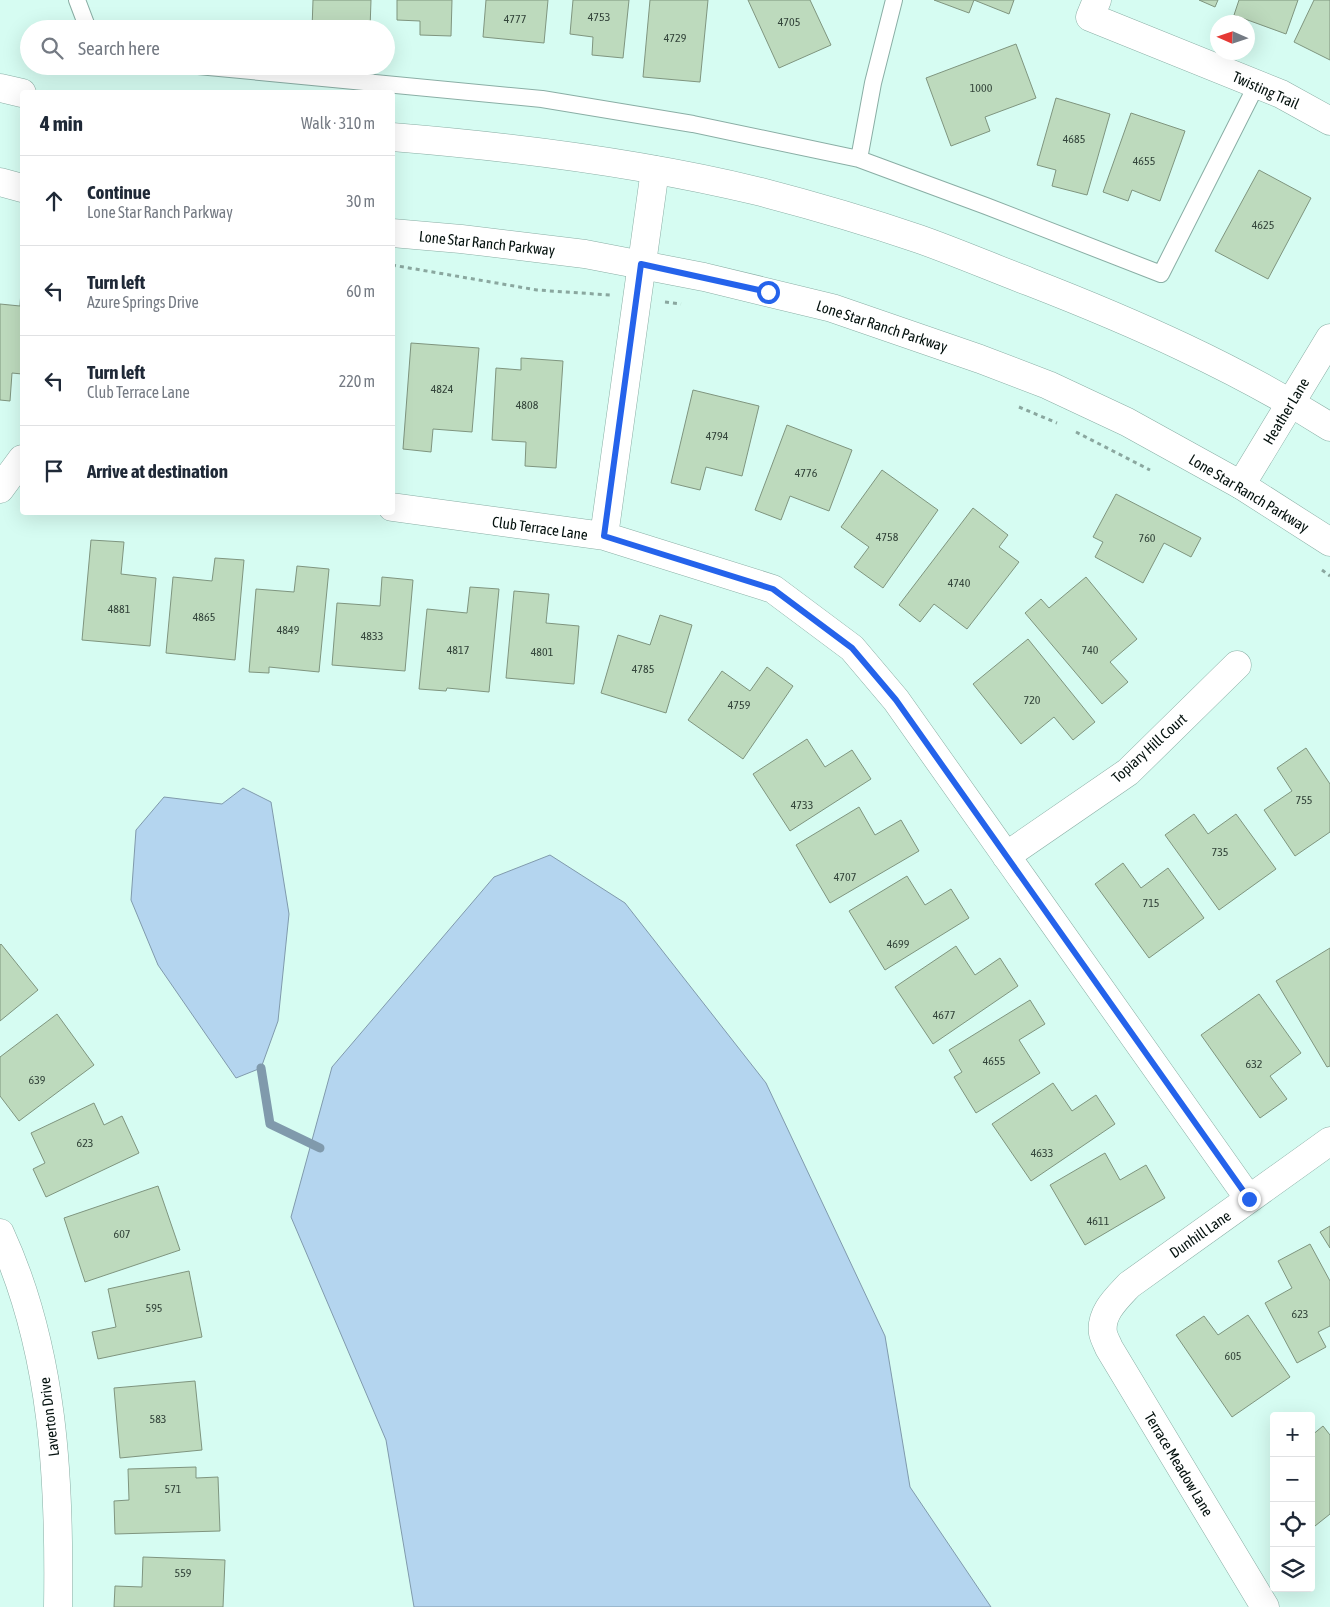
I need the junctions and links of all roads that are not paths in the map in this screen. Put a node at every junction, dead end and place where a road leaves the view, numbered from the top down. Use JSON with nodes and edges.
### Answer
{"nodes":[{"id":1,"x":77,"y":0,"type":"edge"},
{"id":2,"x":894,"y":0,"type":"edge"},
{"id":3,"x":1093,"y":9,"type":"edge"},
{"id":4,"x":85,"y":20,"type":"edge"},
{"id":5,"x":292,"y":75,"type":"edge"},
{"id":6,"x":1257,"y":84,"type":"junction"},
{"id":7,"x":0,"y":88,"type":"edge"},
{"id":8,"x":20,"y":93,"type":"edge"},
{"id":9,"x":1330,"y":121,"type":"edge"},
{"id":10,"x":395,"y":137,"type":"edge"},
{"id":11,"x":859,"y":159,"type":"junction"},
{"id":12,"x":655,"y":170,"type":"junction"},
{"id":13,"x":0,"y":182,"type":"edge"},
{"id":14,"x":20,"y":187,"type":"edge"},
{"id":15,"x":395,"y":233,"type":"edge"},
{"id":16,"x":641,"y":264,"type":"junction"},
{"id":17,"x":1330,"y":338,"type":"edge"},
{"id":18,"x":1291,"y":403,"type":"junction"},
{"id":19,"x":1330,"y":427,"type":"edge"},
{"id":20,"x":20,"y":462,"type":"edge"},
{"id":21,"x":1241,"y":485,"type":"junction"},
{"id":22,"x":0,"y":489,"type":"edge"},
{"id":23,"x":395,"y":507,"type":"edge"},
{"id":24,"x":604,"y":536,"type":"junction"},
{"id":25,"x":1330,"y":542,"type":"edge"},
{"id":26,"x":1237,"y":665,"type":"dead end"},
{"id":27,"x":1006,"y":856,"type":"junction"},
{"id":28,"x":1330,"y":1141,"type":"edge"},
{"id":29,"x":1249,"y":1199,"type":"junction"},
{"id":30,"x":0,"y":1233,"type":"edge"},
{"id":31,"x":10,"y":1285,"type":"edge"},
{"id":32,"x":1104,"y":1318,"type":"joint"},
{"id":33,"x":58,"y":1607,"type":"edge"},
{"id":34,"x":1265,"y":1607,"type":"edge"}],
"edges":[{"from":1,"to":4,"type":"lane"},
{"from":2,"to":11,"type":"lane"},
{"from":3,"to":6,"type":"street","name":"Twisting Trail"},
{"from":5,"to":11,"type":"lane"},
{"from":6,"to":9,"type":"street","name":"Twisting Trail"},
{"from":6,"to":11,"type":"lane"},
{"from":7,"to":8,"type":"street"},
{"from":10,"to":12,"type":"street"},
{"from":12,"to":16,"type":"street"},
{"from":12,"to":18,"type":"street"},
{"from":13,"to":14,"type":"street"},
{"from":15,"to":16,"type":"street","name":"Lone Star Ranch Parkway"},
{"from":16,"to":21,"type":"street","name":"Lone Star Ranch Parkway"},
{"from":16,"to":24,"type":"street"},
{"from":17,"to":18,"type":"street","name":"Heather Lane"},
{"from":18,"to":19,"type":"street"},
{"from":18,"to":21,"type":"street","name":"Heather Lane"},
{"from":20,"to":22,"type":"street"},
{"from":21,"to":25,"type":"street","name":"Lone Star Ranch Parkway"},
{"from":23,"to":24,"type":"street","name":"Club Terrace Lane"},
{"from":24,"to":27,"type":"street","name":"Club Terrace Lane"},
{"from":26,"to":27,"type":"street","name":"Topiary Hill Court"},
{"from":27,"to":29,"type":"street","name":"Club Terrace Lane"},
{"from":28,"to":29,"type":"street","name":"Dunhill Lane"},
{"from":29,"to":32,"type":"street","name":"Dunhill Lane"},
{"from":30,"to":31,"type":"street","name":"Laverton Drive"},
{"from":31,"to":33,"type":"street","name":"Laverton Drive"},
{"from":32,"to":34,"type":"street","name":"Terrace Meadow Lane"}]}
